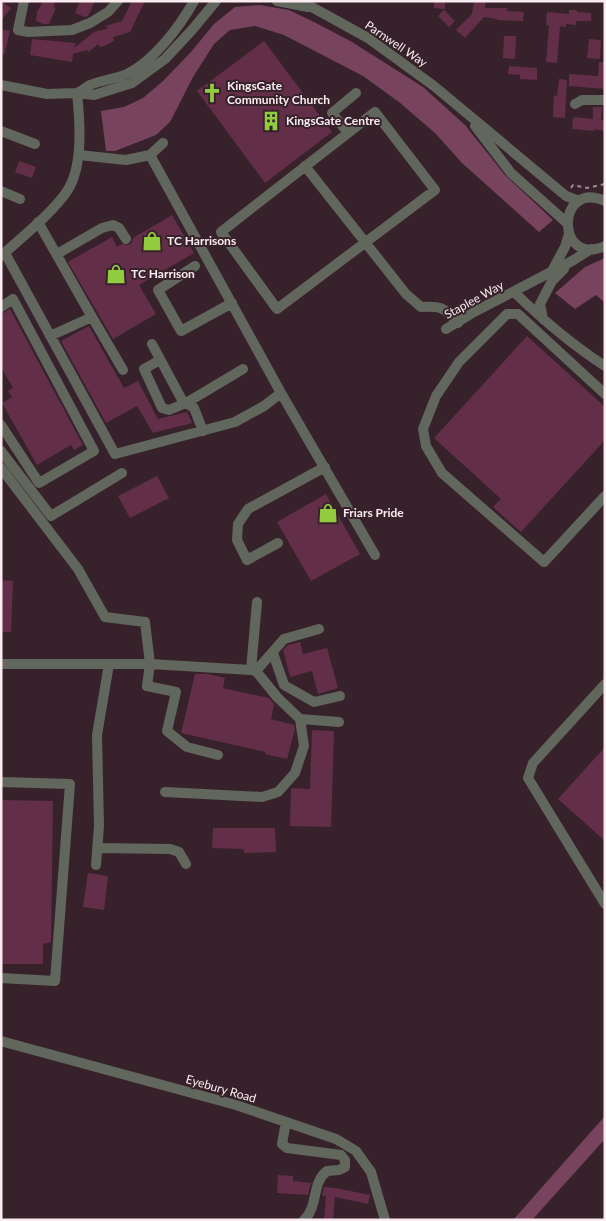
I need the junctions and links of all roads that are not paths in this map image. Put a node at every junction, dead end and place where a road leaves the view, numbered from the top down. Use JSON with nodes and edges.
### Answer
{"nodes":[{"id":1,"x":24,"y":1,"type":"edge"},
{"id":2,"x":194,"y":1,"type":"edge"},
{"id":3,"x":216,"y":1,"type":"edge"},
{"id":4,"x":277,"y":1,"type":"edge"},
{"id":5,"x":301,"y":1,"type":"edge"},
{"id":6,"x":116,"y":2,"type":"edge"},
{"id":7,"x":311,"y":8,"type":"junction"},
{"id":8,"x":1,"y":85,"type":"edge"},
{"id":9,"x":78,"y":93,"type":"junction"},
{"id":10,"x":356,"y":93,"type":"dead end"},
{"id":11,"x":605,"y":100,"type":"edge"},
{"id":12,"x":575,"y":104,"type":"dead end"},
{"id":13,"x":462,"y":110,"type":"junction"},
{"id":14,"x":1,"y":131,"type":"edge"},
{"id":15,"x":348,"y":133,"type":"junction"},
{"id":16,"x":163,"y":143,"type":"dead end"},
{"id":17,"x":36,"y":144,"type":"dead end"},
{"id":18,"x":79,"y":155,"type":"junction"},
{"id":19,"x":150,"y":155,"type":"junction"},
{"id":20,"x":305,"y":166,"type":"junction"},
{"id":21,"x":1,"y":191,"type":"edge"},
{"id":22,"x":602,"y":197,"type":"edge"},
{"id":23,"x":20,"y":198,"type":"dead end"},
{"id":24,"x":579,"y":202,"type":"junction"},
{"id":25,"x":38,"y":222,"type":"junction"},
{"id":26,"x":567,"y":223,"type":"junction"},
{"id":27,"x":569,"y":234,"type":"junction"},
{"id":28,"x":126,"y":239,"type":"dead end"},
{"id":29,"x":365,"y":243,"type":"junction"},
{"id":30,"x":604,"y":247,"type":"edge"},
{"id":31,"x":590,"y":249,"type":"junction"},
{"id":32,"x":57,"y":254,"type":"junction"},
{"id":33,"x":3,"y":255,"type":"edge"},
{"id":34,"x":572,"y":261,"type":"junction"},
{"id":35,"x":195,"y":266,"type":"dead end"},
{"id":36,"x":552,"y":271,"type":"junction"},
{"id":37,"x":514,"y":292,"type":"junction"},
{"id":38,"x":232,"y":303,"type":"junction"},
{"id":39,"x":1,"y":307,"type":"edge"},
{"id":40,"x":92,"y":317,"type":"junction"},
{"id":41,"x":543,"y":319,"type":"junction"},
{"id":42,"x":458,"y":323,"type":"junction"},
{"id":43,"x":446,"y":330,"type":"dead end"},
{"id":44,"x":50,"y":336,"type":"junction"},
{"id":45,"x":152,"y":344,"type":"dead end"},
{"id":46,"x":160,"y":360,"type":"junction"},
{"id":47,"x":605,"y":366,"type":"edge"},
{"id":48,"x":244,"y":369,"type":"dead end"},
{"id":49,"x":123,"y":370,"type":"dead end"},
{"id":50,"x":281,"y":393,"type":"junction"},
{"id":51,"x":605,"y":394,"type":"edge"},
{"id":52,"x":186,"y":403,"type":"junction"},
{"id":53,"x":1,"y":425,"type":"edge"},
{"id":54,"x":203,"y":431,"type":"junction"},
{"id":55,"x":1,"y":451,"type":"edge"},
{"id":56,"x":325,"y":467,"type":"junction"},
{"id":57,"x":1,"y":468,"type":"edge"},
{"id":58,"x":122,"y":474,"type":"dead end"},
{"id":59,"x":605,"y":496,"type":"edge"},
{"id":60,"x":278,"y":543,"type":"dead end"},
{"id":61,"x":375,"y":555,"type":"dead end"},
{"id":62,"x":257,"y":602,"type":"dead end"},
{"id":63,"x":319,"y":629,"type":"dead end"},
{"id":64,"x":273,"y":653,"type":"junction"},
{"id":65,"x":1,"y":664,"type":"edge"},
{"id":66,"x":109,"y":664,"type":"junction"},
{"id":67,"x":150,"y":664,"type":"junction"},
{"id":68,"x":254,"y":670,"type":"junction"},
{"id":69,"x":605,"y":684,"type":"edge"},
{"id":70,"x":340,"y":696,"type":"dead end"},
{"id":71,"x":300,"y":719,"type":"junction"},
{"id":72,"x":338,"y":722,"type":"dead end"},
{"id":73,"x":218,"y":755,"type":"dead end"},
{"id":74,"x":1,"y":782,"type":"edge"},
{"id":75,"x":166,"y":792,"type":"dead end"},
{"id":76,"x":97,"y":848,"type":"junction"},
{"id":77,"x":186,"y":864,"type":"dead end"},
{"id":78,"x":96,"y":865,"type":"dead end"},
{"id":79,"x":605,"y":904,"type":"edge"},
{"id":80,"x":1,"y":978,"type":"edge"},
{"id":81,"x":1,"y":1041,"type":"edge"},
{"id":82,"x":286,"y":1122,"type":"junction"},
{"id":83,"x":304,"y":1220,"type":"edge"},
{"id":84,"x":385,"y":1220,"type":"edge"}],
"edges":[{"from":1,"to":6,"type":"street"},
{"from":2,"to":9,"type":"street"},
{"from":3,"to":9,"type":"street"},
{"from":4,"to":7,"type":"street","name":"Parnwell Way"},
{"from":5,"to":7,"type":"street","name":"Parnwell Way"},
{"from":7,"to":13,"type":"street","name":"Parnwell Way"},
{"from":8,"to":9,"type":"street"},
{"from":9,"to":18,"type":"street"},
{"from":10,"to":15,"type":"street"},
{"from":11,"to":12,"type":"street"},
{"from":13,"to":24,"type":"street","name":"Parnwell Way"},
{"from":13,"to":26,"type":"street","name":"Parnwell Way"},
{"from":14,"to":17,"type":"street"},
{"from":15,"to":20,"type":"street"},
{"from":15,"to":29,"type":"street"},
{"from":16,"to":19,"type":"street"},
{"from":18,"to":19,"type":"street"},
{"from":18,"to":25,"type":"street"},
{"from":19,"to":38,"type":"street"},
{"from":20,"to":29,"type":"street"},
{"from":20,"to":29,"type":"street"},
{"from":21,"to":23,"type":"street"},
{"from":22,"to":24,"type":"street"},
{"from":24,"to":26,"type":"street"},
{"from":25,"to":32,"type":"street"},
{"from":25,"to":33,"type":"street"},
{"from":26,"to":27,"type":"street"},
{"from":27,"to":31,"type":"street"},
{"from":27,"to":36,"type":"street"},
{"from":28,"to":32,"type":"street"},
{"from":29,"to":42,"type":"street"},
{"from":30,"to":31,"type":"street"},
{"from":31,"to":34,"type":"street","name":"Staplee Way"},
{"from":32,"to":40,"type":"street"},
{"from":33,"to":44,"type":"street"},
{"from":34,"to":36,"type":"street","name":"Staplee Way"},
{"from":34,"to":41,"type":"street","name":"Staplee Way"},
{"from":35,"to":38,"type":"street"},
{"from":36,"to":37,"type":"street","name":"Staplee Way"},
{"from":37,"to":41,"type":"street","name":"Staplee Way"},
{"from":37,"to":42,"type":"street","name":"Staplee Way"},
{"from":38,"to":50,"type":"street"},
{"from":39,"to":53,"type":"street"},
{"from":40,"to":44,"type":"street"},
{"from":40,"to":49,"type":"street"},
{"from":41,"to":47,"type":"street","name":"Staplee Way"},
{"from":42,"to":43,"type":"street","name":"Staplee Way"},
{"from":44,"to":54,"type":"street"},
{"from":45,"to":46,"type":"street"},
{"from":46,"to":52,"type":"street"},
{"from":46,"to":52,"type":"street"},
{"from":48,"to":52,"type":"street"},
{"from":50,"to":54,"type":"street"},
{"from":50,"to":56,"type":"street"},
{"from":51,"to":59,"type":"street"},
{"from":52,"to":54,"type":"street"},
{"from":55,"to":58,"type":"street"},
{"from":56,"to":60,"type":"street"},
{"from":56,"to":61,"type":"street"},
{"from":57,"to":67,"type":"street"},
{"from":62,"to":68,"type":"street"},
{"from":63,"to":64,"type":"street"},
{"from":64,"to":68,"type":"street"},
{"from":64,"to":70,"type":"street"},
{"from":65,"to":66,"type":"street"},
{"from":66,"to":67,"type":"street"},
{"from":66,"to":76,"type":"street"},
{"from":67,"to":68,"type":"street"},
{"from":67,"to":73,"type":"street"},
{"from":68,"to":71,"type":"street"},
{"from":69,"to":79,"type":"street"},
{"from":71,"to":72,"type":"street"},
{"from":71,"to":75,"type":"street"},
{"from":74,"to":80,"type":"street"},
{"from":76,"to":77,"type":"street"},
{"from":76,"to":78,"type":"street"},
{"from":81,"to":82,"type":"street","name":"Eyebury Road"},
{"from":82,"to":83,"type":"street"},
{"from":82,"to":84,"type":"street","name":"Eyebury Road"}]}
